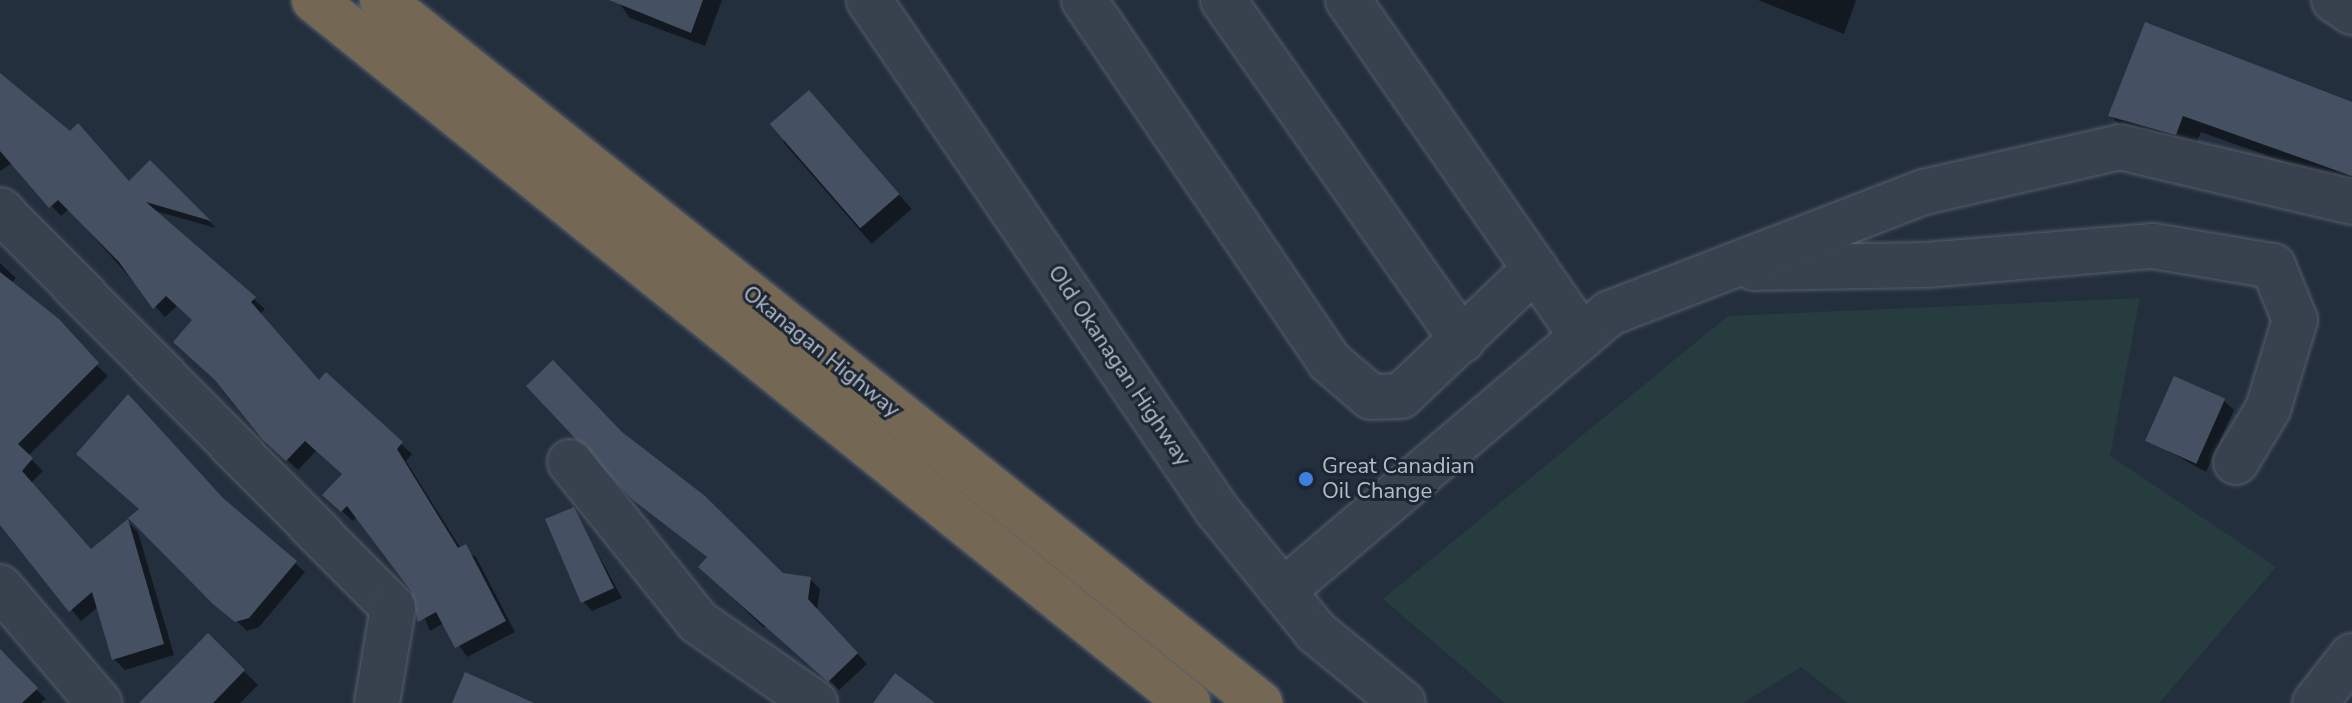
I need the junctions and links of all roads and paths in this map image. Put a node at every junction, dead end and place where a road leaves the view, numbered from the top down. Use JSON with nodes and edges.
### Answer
{"nodes":[{"id":1,"x":314,"y":0,"type":"edge"},
{"id":2,"x":382,"y":0,"type":"edge"},
{"id":3,"x":869,"y":0,"type":"edge"},
{"id":4,"x":1084,"y":0,"type":"edge"},
{"id":5,"x":1223,"y":0,"type":"edge"},
{"id":6,"x":1348,"y":0,"type":"edge"},
{"id":7,"x":2334,"y":0,"type":"edge"},
{"id":8,"x":2352,"y":12,"type":"edge"},
{"id":9,"x":2352,"y":202,"type":"edge"},
{"id":10,"x":0,"y":210,"type":"edge"},
{"id":11,"x":1535,"y":269,"type":"junction"},
{"id":12,"x":1724,"y":269,"type":"junction"},
{"id":13,"x":1582,"y":337,"type":"junction"},
{"id":14,"x":1462,"y":340,"type":"junction"},
{"id":15,"x":570,"y":462,"type":"dead end"},
{"id":16,"x":2236,"y":462,"type":"dead end"},
{"id":17,"x":0,"y":587,"type":"edge"},
{"id":18,"x":1283,"y":591,"type":"junction"},
{"id":19,"x":2352,"y":656,"type":"edge"},
{"id":20,"x":99,"y":703,"type":"edge"},
{"id":21,"x":377,"y":703,"type":"edge"},
{"id":22,"x":815,"y":703,"type":"edge"},
{"id":23,"x":1188,"y":703,"type":"edge"},
{"id":24,"x":1260,"y":703,"type":"edge"},
{"id":25,"x":1403,"y":703,"type":"edge"},
{"id":26,"x":2315,"y":703,"type":"edge"}],
"edges":[{"from":1,"to":23,"type":"highway","name":"Okanagan Highway"},
{"from":2,"to":24,"type":"highway","name":"Okanagan Highway"},
{"from":3,"to":18,"type":"street","name":"Old Okanagan Highway"},
{"from":4,"to":14,"type":"street"},
{"from":5,"to":14,"type":"street"},
{"from":6,"to":11,"type":"street"},
{"from":7,"to":8,"type":"street"},
{"from":9,"to":12,"type":"street"},
{"from":10,"to":21,"type":"street"},
{"from":11,"to":13,"type":"street"},
{"from":11,"to":14,"type":"street"},
{"from":12,"to":13,"type":"street"},
{"from":12,"to":16,"type":"street"},
{"from":13,"to":18,"type":"street"},
{"from":15,"to":22,"type":"street"},
{"from":17,"to":20,"type":"street"},
{"from":18,"to":25,"type":"street","name":"Old Okanagan Highway"},
{"from":19,"to":26,"type":"street"}]}
